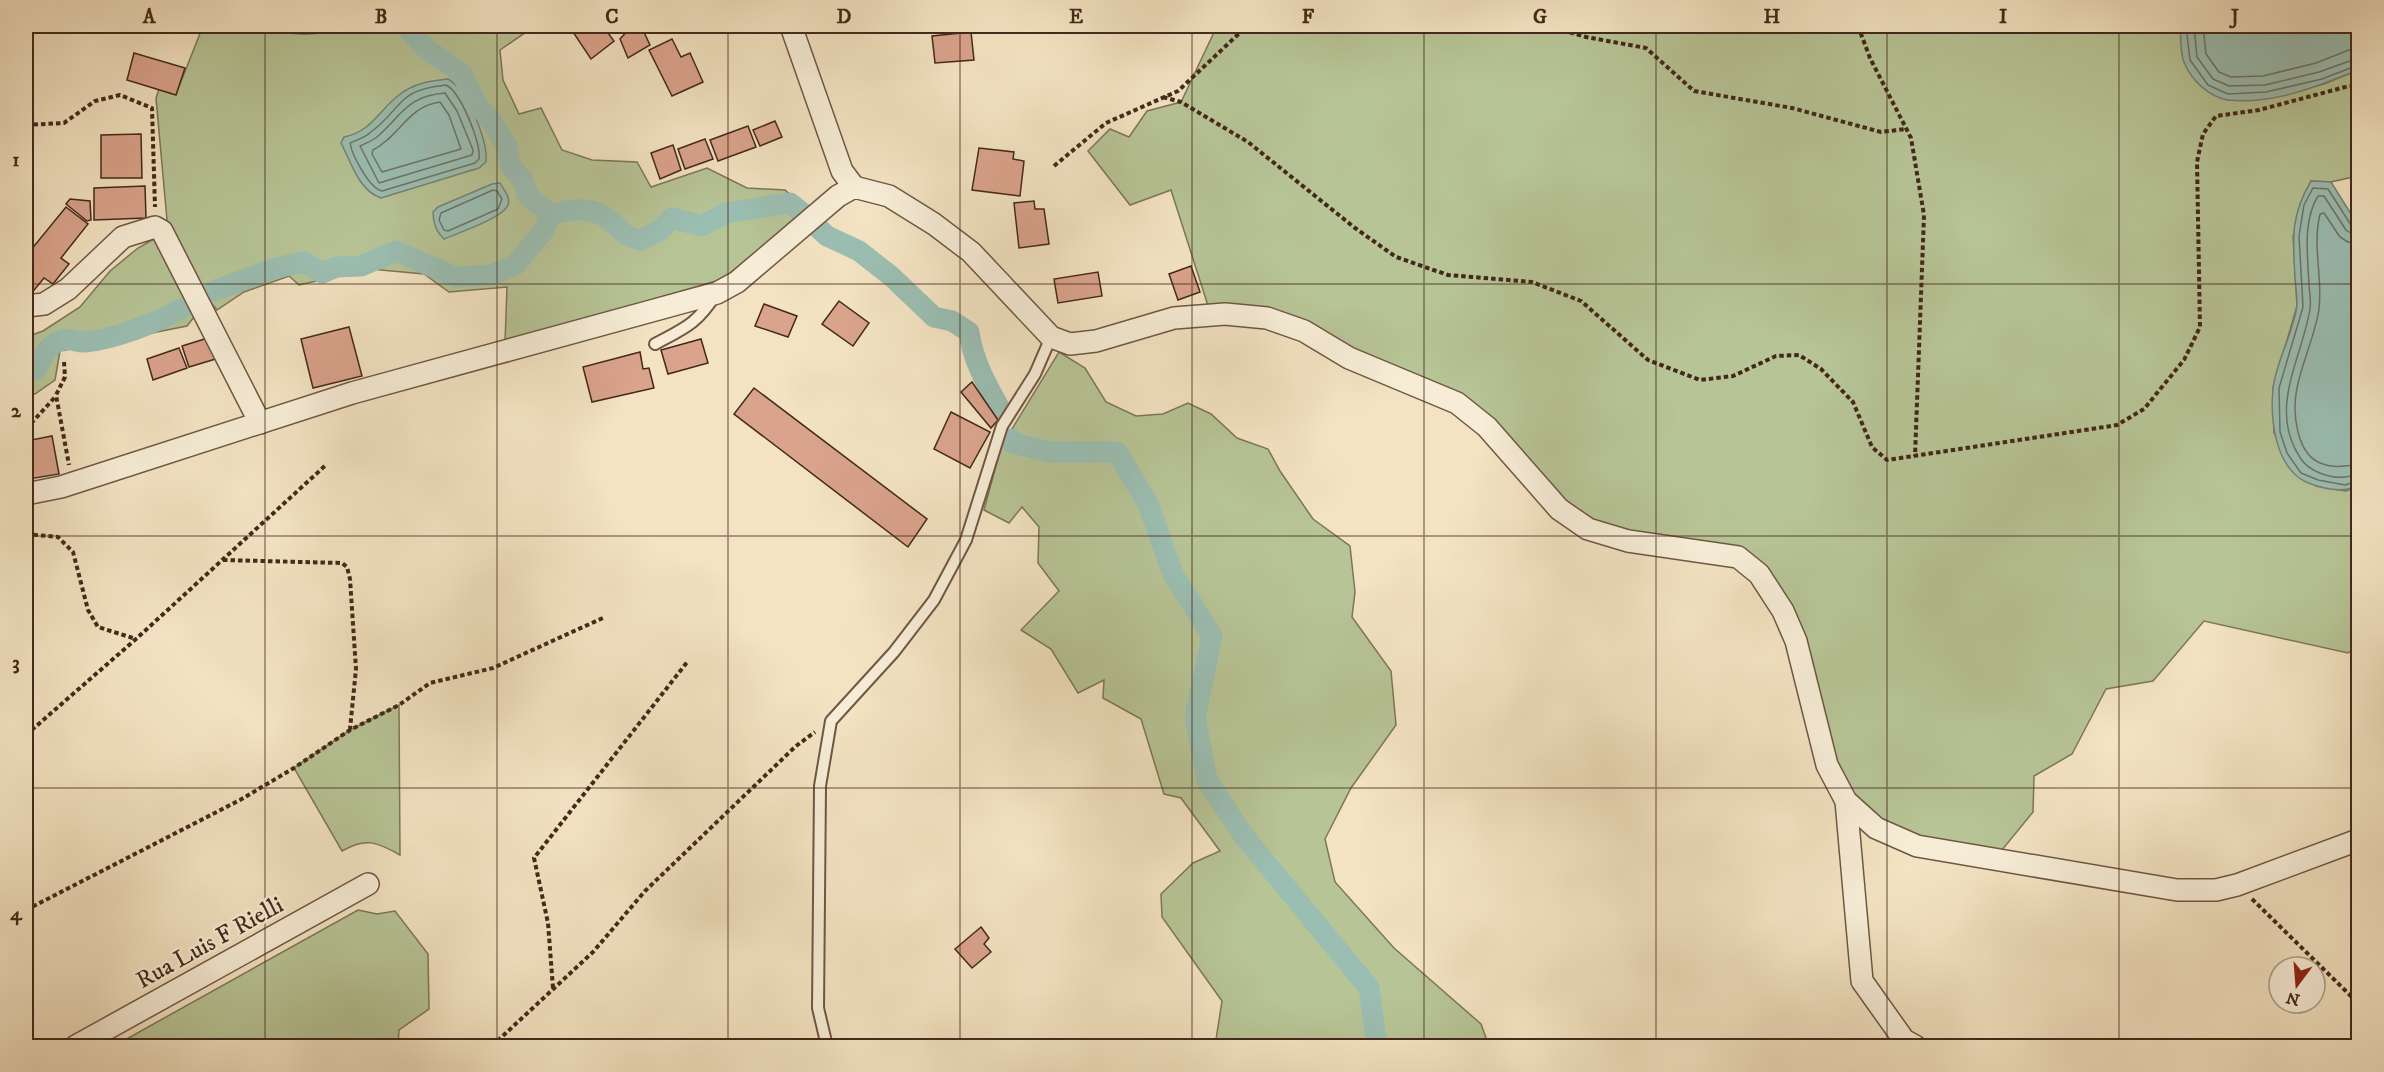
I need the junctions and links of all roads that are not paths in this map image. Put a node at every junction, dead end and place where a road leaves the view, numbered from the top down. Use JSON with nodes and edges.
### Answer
{"nodes":[{"id":1,"x":790,"y":26,"type":"edge"},
{"id":2,"x":854,"y":187,"type":"junction"},
{"id":3,"x":717,"y":293,"type":"junction"},
{"id":4,"x":26,"y":306,"type":"edge"},
{"id":5,"x":1051,"y":338,"type":"junction"},
{"id":6,"x":655,"y":344,"type":"dead end"},
{"id":7,"x":260,"y":423,"type":"junction"},
{"id":8,"x":26,"y":494,"type":"edge"},
{"id":9,"x":1846,"y":801,"type":"junction"},
{"id":10,"x":2358,"y":840,"type":"edge"},
{"id":11,"x":368,"y":884,"type":"dead end"},
{"id":12,"x":76,"y":1047,"type":"edge"},
{"id":13,"x":827,"y":1047,"type":"edge"},
{"id":14,"x":1915,"y":1047,"type":"edge"}],
"edges":[{"from":1,"to":2,"type":"street"},
{"from":2,"to":3,"type":"street"},
{"from":2,"to":5,"type":"street"},
{"from":3,"to":6,"type":"lane"},
{"from":3,"to":7,"type":"street"},
{"from":4,"to":7,"type":"street"},
{"from":5,"to":9,"type":"street"},
{"from":5,"to":13,"type":"lane"},
{"from":7,"to":8,"type":"street"},
{"from":9,"to":10,"type":"street"},
{"from":9,"to":14,"type":"street"},
{"from":11,"to":12,"type":"street","name":"Rua Luis F Rielli"}]}
